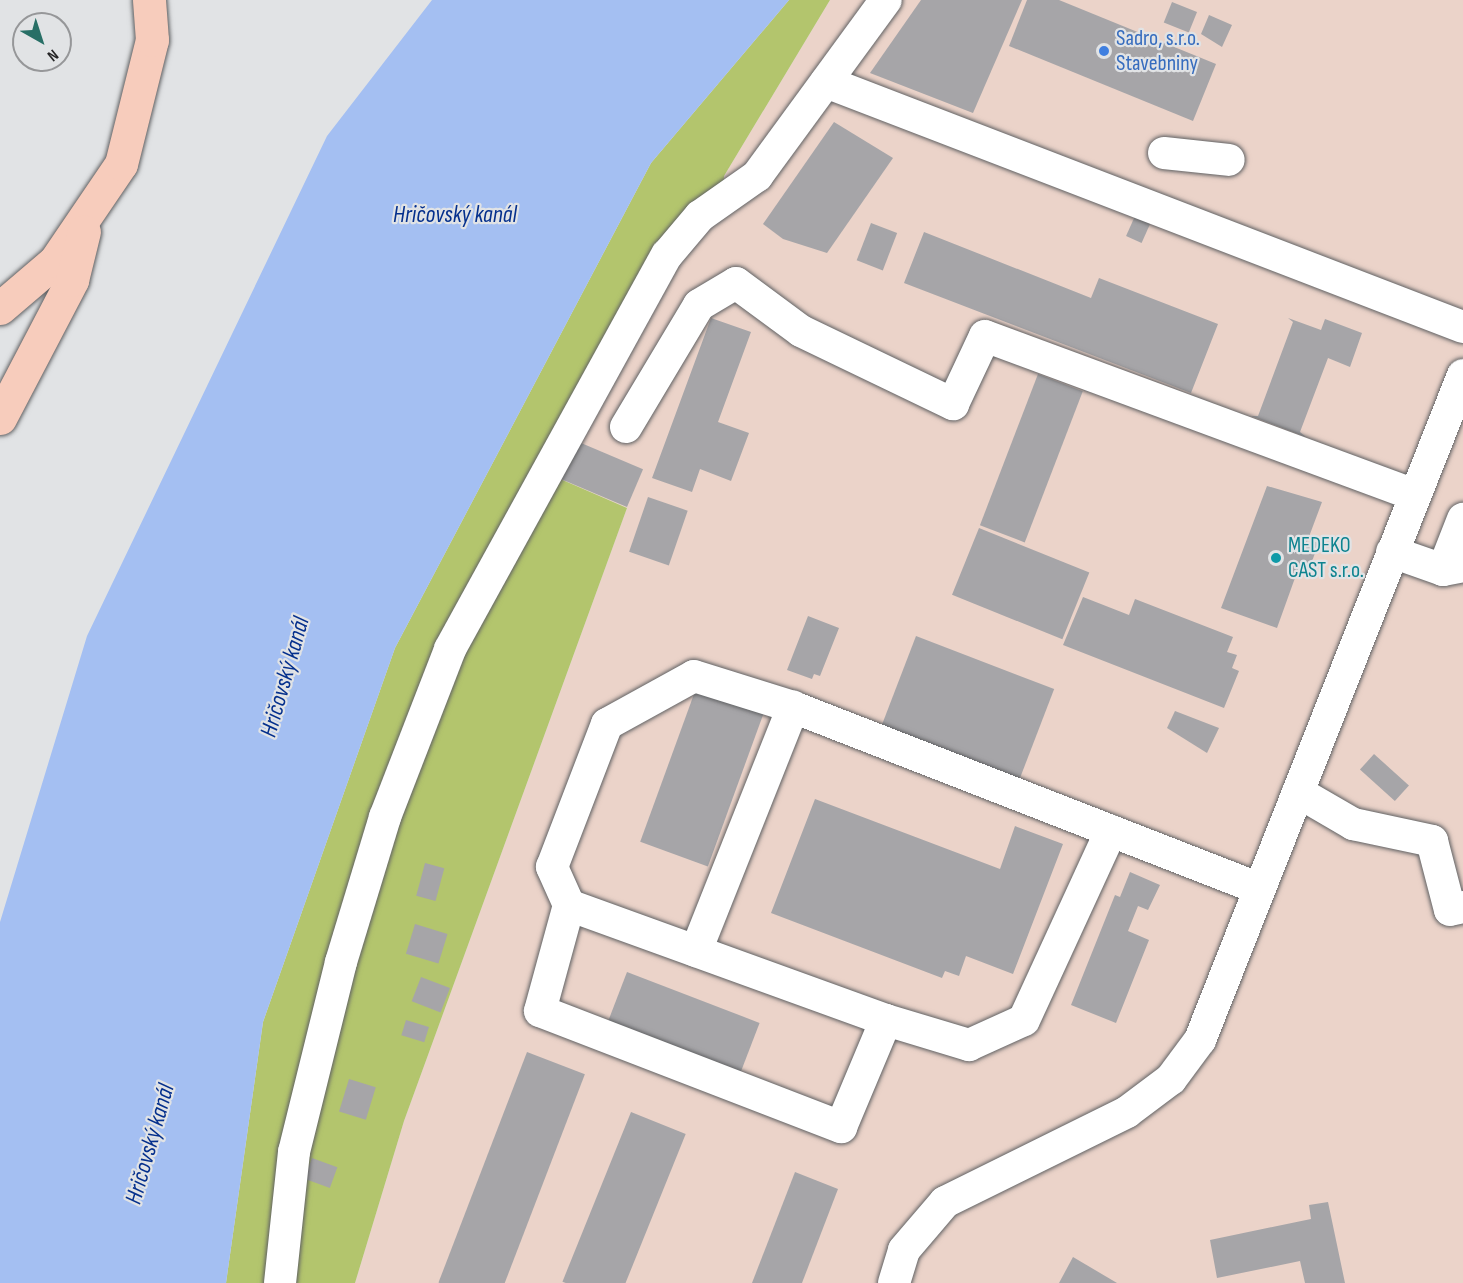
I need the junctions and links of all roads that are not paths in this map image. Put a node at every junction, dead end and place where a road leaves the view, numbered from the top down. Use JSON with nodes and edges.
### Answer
{"nodes":[{"id":1,"x":149,"y":0,"type":"edge"},
{"id":2,"x":886,"y":0,"type":"edge"},
{"id":3,"x":826,"y":82,"type":"junction"},
{"id":4,"x":1164,"y":153,"type":"dead end"},
{"id":5,"x":1229,"y":160,"type":"dead end"},
{"id":6,"x":87,"y":220,"type":"junction"},
{"id":7,"x":0,"y":308,"type":"edge"},
{"id":8,"x":1463,"y":327,"type":"edge"},
{"id":9,"x":1463,"y":375,"type":"edge"},
{"id":10,"x":0,"y":418,"type":"edge"},
{"id":11,"x":626,"y":428,"type":"dead end"},
{"id":12,"x":1415,"y":495,"type":"junction"},
{"id":13,"x":1463,"y":519,"type":"edge"},
{"id":14,"x":1392,"y":552,"type":"junction"},
{"id":15,"x":1453,"y":568,"type":"edge"},
{"id":16,"x":793,"y":707,"type":"junction"},
{"id":17,"x":1298,"y":792,"type":"junction"},
{"id":18,"x":1111,"y":831,"type":"junction"},
{"id":19,"x":1260,"y":889,"type":"junction"},
{"id":20,"x":569,"y":905,"type":"junction"},
{"id":21,"x":1463,"y":907,"type":"edge"},
{"id":22,"x":696,"y":951,"type":"junction"},
{"id":23,"x":886,"y":1020,"type":"junction"},
{"id":24,"x":280,"y":1283,"type":"edge"},
{"id":25,"x":894,"y":1283,"type":"edge"}],
"edges":[{"from":1,"to":6,"type":"highway"},
{"from":2,"to":3,"type":"lane"},
{"from":3,"to":8,"type":"lane"},
{"from":3,"to":24,"type":"lane"},
{"from":4,"to":5,"type":"lane"},
{"from":6,"to":7,"type":"highway"},
{"from":6,"to":10,"type":"highway"},
{"from":9,"to":12,"type":"lane"},
{"from":11,"to":12,"type":"lane"},
{"from":12,"to":14,"type":"lane"},
{"from":13,"to":15,"type":"lane"},
{"from":14,"to":15,"type":"lane"},
{"from":14,"to":17,"type":"lane"},
{"from":16,"to":18,"type":"lane"},
{"from":16,"to":20,"type":"lane"},
{"from":16,"to":22,"type":"lane"},
{"from":17,"to":19,"type":"lane"},
{"from":17,"to":21,"type":"lane"},
{"from":18,"to":19,"type":"lane"},
{"from":18,"to":23,"type":"lane"},
{"from":19,"to":25,"type":"lane"},
{"from":20,"to":22,"type":"lane"},
{"from":20,"to":23,"type":"lane"},
{"from":22,"to":23,"type":"lane"}]}
